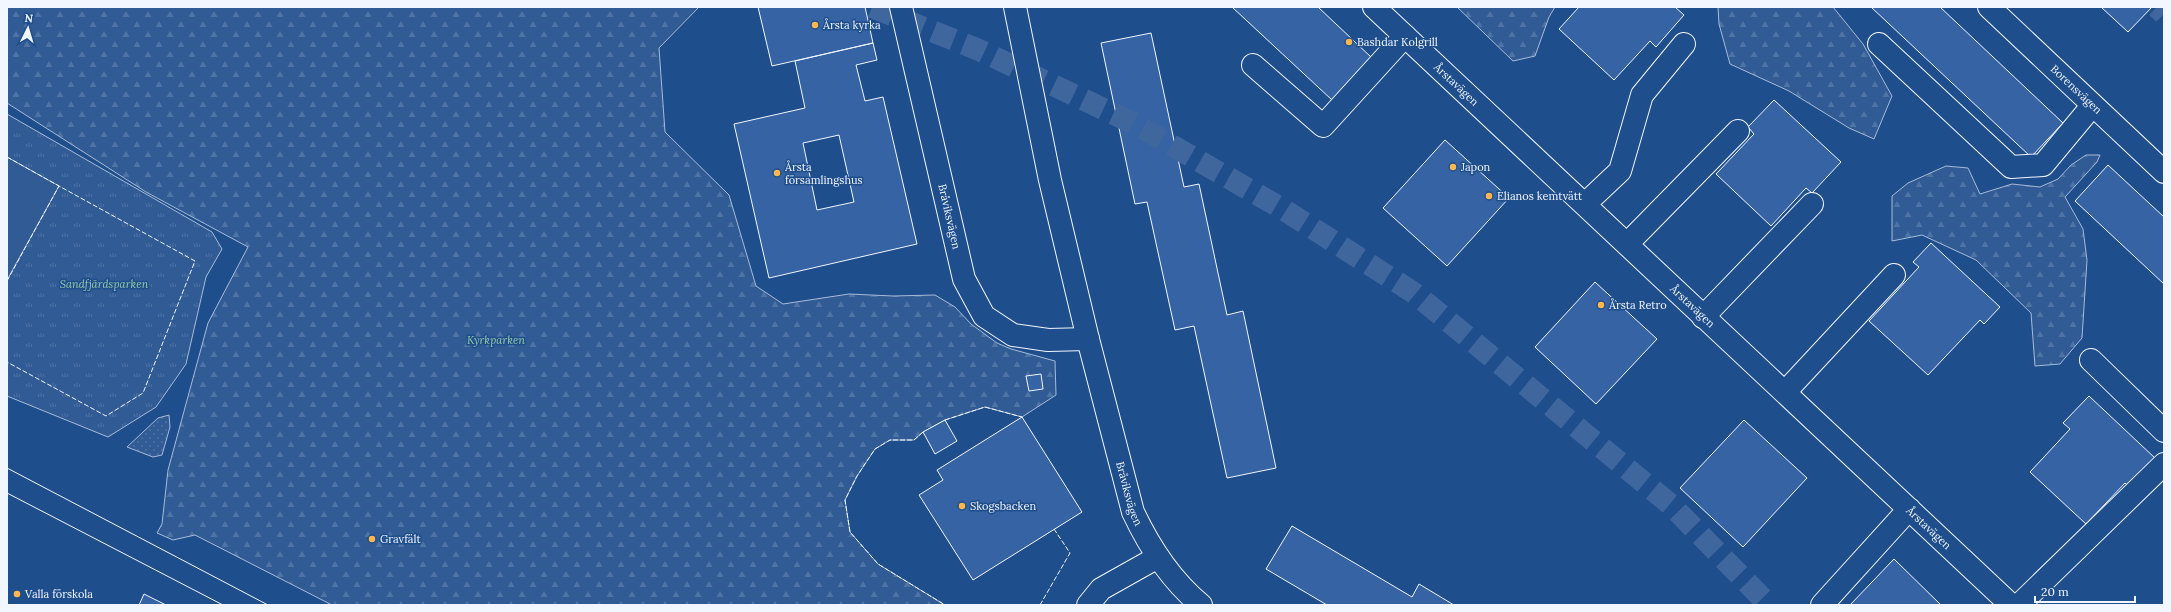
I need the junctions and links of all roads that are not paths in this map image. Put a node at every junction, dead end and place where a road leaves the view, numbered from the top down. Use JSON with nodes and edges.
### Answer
{"nodes":[{"id":1,"x":901,"y":7,"type":"edge"},
{"id":2,"x":1016,"y":7,"type":"edge"},
{"id":3,"x":1374,"y":7,"type":"edge"},
{"id":4,"x":1989,"y":7,"type":"edge"},
{"id":5,"x":1405,"y":36,"type":"junction"},
{"id":6,"x":1684,"y":44,"type":"dead end"},
{"id":7,"x":1879,"y":44,"type":"dead end"},
{"id":8,"x":1253,"y":65,"type":"dead end"},
{"id":9,"x":2092,"y":106,"type":"junction"},
{"id":10,"x":1738,"y":132,"type":"dead end"},
{"id":11,"x":2164,"y":172,"type":"edge"},
{"id":12,"x":1585,"y":204,"type":"junction"},
{"id":13,"x":1812,"y":204,"type":"dead end"},
{"id":14,"x":1627,"y":244,"type":"junction"},
{"id":15,"x":1894,"y":275,"type":"dead end"},
{"id":16,"x":1703,"y":317,"type":"junction"},
{"id":17,"x":1088,"y":340,"type":"junction"},
{"id":18,"x":2091,"y":360,"type":"dead end"},
{"id":19,"x":1785,"y":392,"type":"junction"},
{"id":20,"x":2164,"y":431,"type":"edge"},
{"id":21,"x":2164,"y":464,"type":"edge"},
{"id":22,"x":1909,"y":510,"type":"junction"},
{"id":23,"x":1158,"y":557,"type":"junction"},
{"id":24,"x":1088,"y":605,"type":"edge"},
{"id":25,"x":1201,"y":605,"type":"edge"},
{"id":26,"x":1822,"y":605,"type":"edge"},
{"id":27,"x":2010,"y":605,"type":"edge"},
{"id":28,"x":2019,"y":605,"type":"edge"}],
"edges":[{"from":1,"to":17,"type":"street","name":"Bråviksvägen"},
{"from":2,"to":17,"type":"street","name":"Bråviksvägen"},
{"from":3,"to":5,"type":"street","name":"Årstavägen"},
{"from":4,"to":9,"type":"street","name":"Borensvägen"},
{"from":5,"to":8,"type":"street"},
{"from":5,"to":12,"type":"street","name":"Årstavägen"},
{"from":6,"to":12,"type":"street"},
{"from":7,"to":9,"type":"street"},
{"from":9,"to":11,"type":"street","name":"Borensvägen"},
{"from":10,"to":14,"type":"street"},
{"from":12,"to":14,"type":"street","name":"Årstavägen"},
{"from":13,"to":16,"type":"street"},
{"from":14,"to":16,"type":"street","name":"Årstavägen"},
{"from":15,"to":19,"type":"street"},
{"from":16,"to":19,"type":"street","name":"Årstavägen"},
{"from":17,"to":23,"type":"street","name":"Bråviksvägen"},
{"from":18,"to":20,"type":"street"},
{"from":19,"to":22,"type":"street","name":"Årstavägen"},
{"from":21,"to":28,"type":"street"},
{"from":22,"to":26,"type":"street"},
{"from":22,"to":27,"type":"street","name":"Årstavägen"},
{"from":23,"to":24,"type":"street"},
{"from":23,"to":25,"type":"street","name":"Bråviksvägen"}]}
